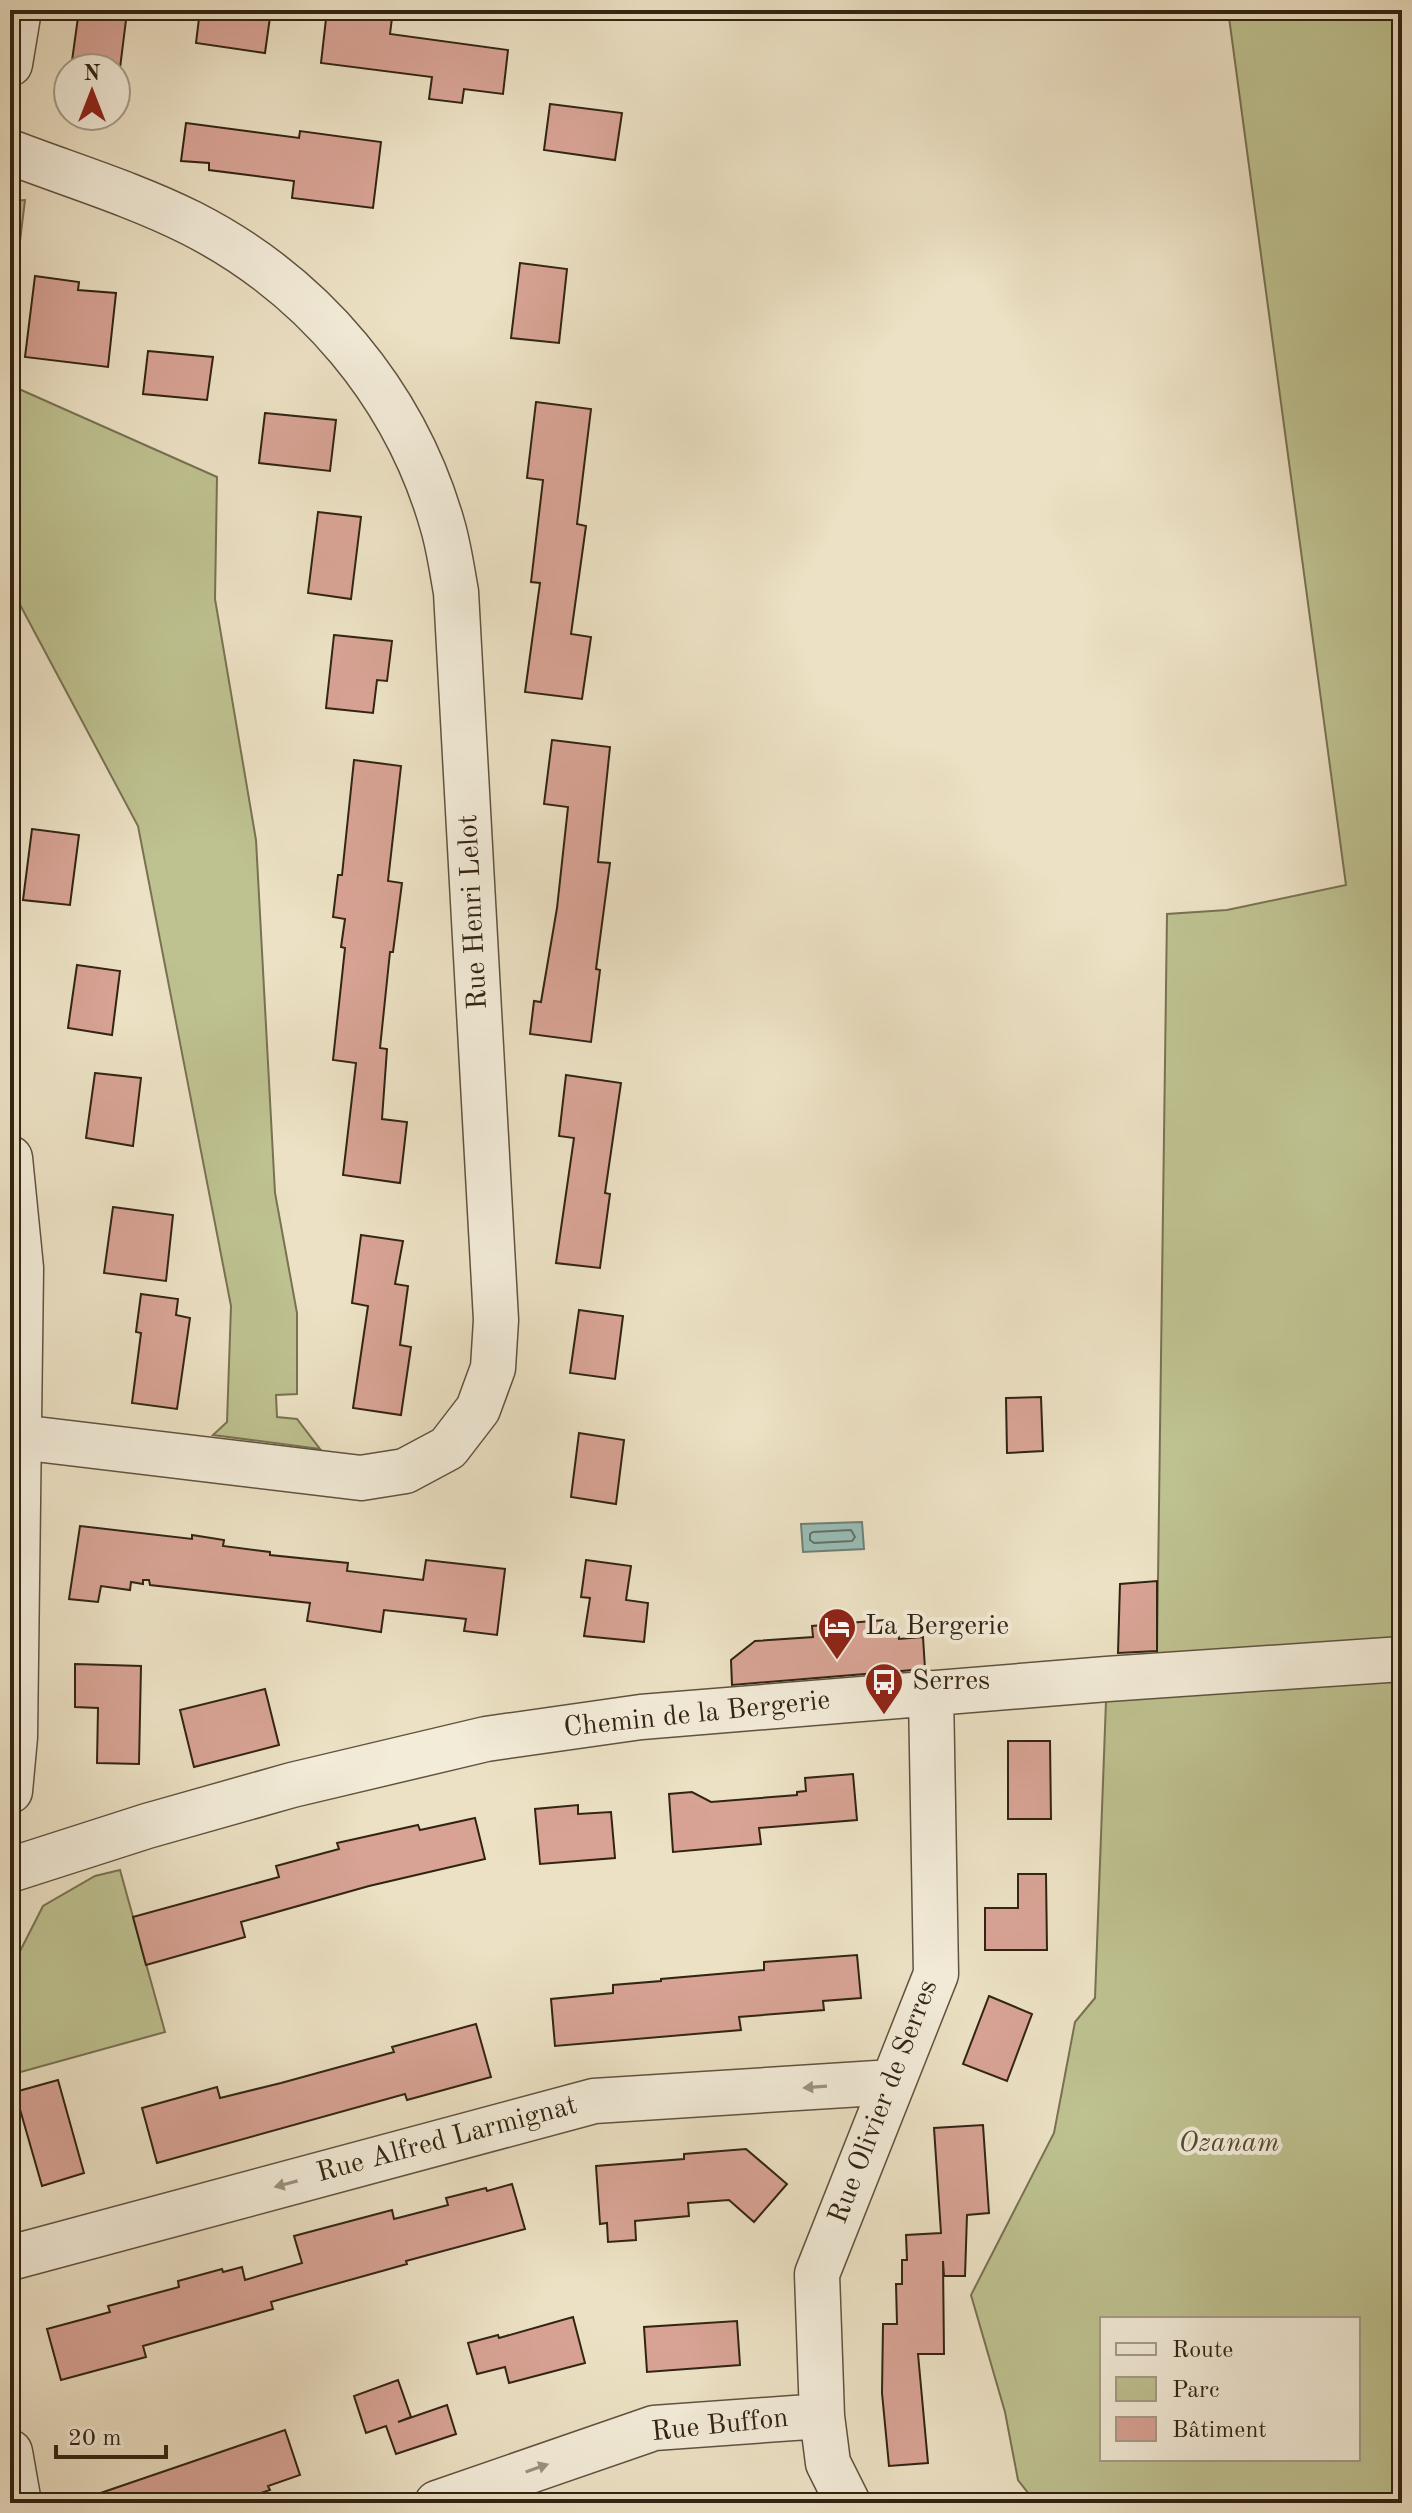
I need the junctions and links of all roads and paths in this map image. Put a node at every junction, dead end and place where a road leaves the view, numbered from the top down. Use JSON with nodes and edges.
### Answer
{"nodes":[{"id":1,"x":19,"y":10,"type":"edge"},
{"id":2,"x":10,"y":64,"type":"edge"},
{"id":3,"x":10,"y":152,"type":"edge"},
{"id":4,"x":10,"y":1158,"type":"edge"},
{"id":5,"x":19,"y":1437,"type":"junction"},
{"id":6,"x":13,"y":1626,"type":"edge"},
{"id":7,"x":1402,"y":1659,"type":"edge"},
{"id":8,"x":931,"y":1693,"type":"junction"},
{"id":9,"x":10,"y":1791,"type":"edge"},
{"id":10,"x":10,"y":1870,"type":"edge"},
{"id":11,"x":893,"y":2082,"type":"junction"},
{"id":12,"x":10,"y":2258,"type":"edge"},
{"id":13,"x":822,"y":2416,"type":"junction"},
{"id":14,"x":10,"y":2452,"type":"edge"},
{"id":15,"x":19,"y":2503,"type":"edge"},
{"id":16,"x":437,"y":2503,"type":"edge"},
{"id":17,"x":848,"y":2503,"type":"edge"}],
"edges":[{"from":1,"to":2,"type":"street"},
{"from":3,"to":5,"type":"street","name":"Rue Henri Lelot"},
{"from":4,"to":5,"type":"street"},
{"from":5,"to":6,"type":"street"},
{"from":6,"to":9,"type":"street"},
{"from":7,"to":8,"type":"street","name":"Chemin de la Bergerie"},
{"from":8,"to":10,"type":"street","name":"Chemin de la Bergerie"},
{"from":8,"to":11,"type":"street","name":"Rue Olivier de Serres"},
{"from":11,"to":12,"type":"street","name":"Rue Alfred Larmignat","one_way":true},
{"from":11,"to":13,"type":"street","name":"Rue Olivier de Serres"},
{"from":16,"to":13,"type":"street","name":"Rue Buffon","one_way":true},
{"from":13,"to":17,"type":"street","name":"Rue Olivier de Serres"},
{"from":14,"to":15,"type":"street"}]}
